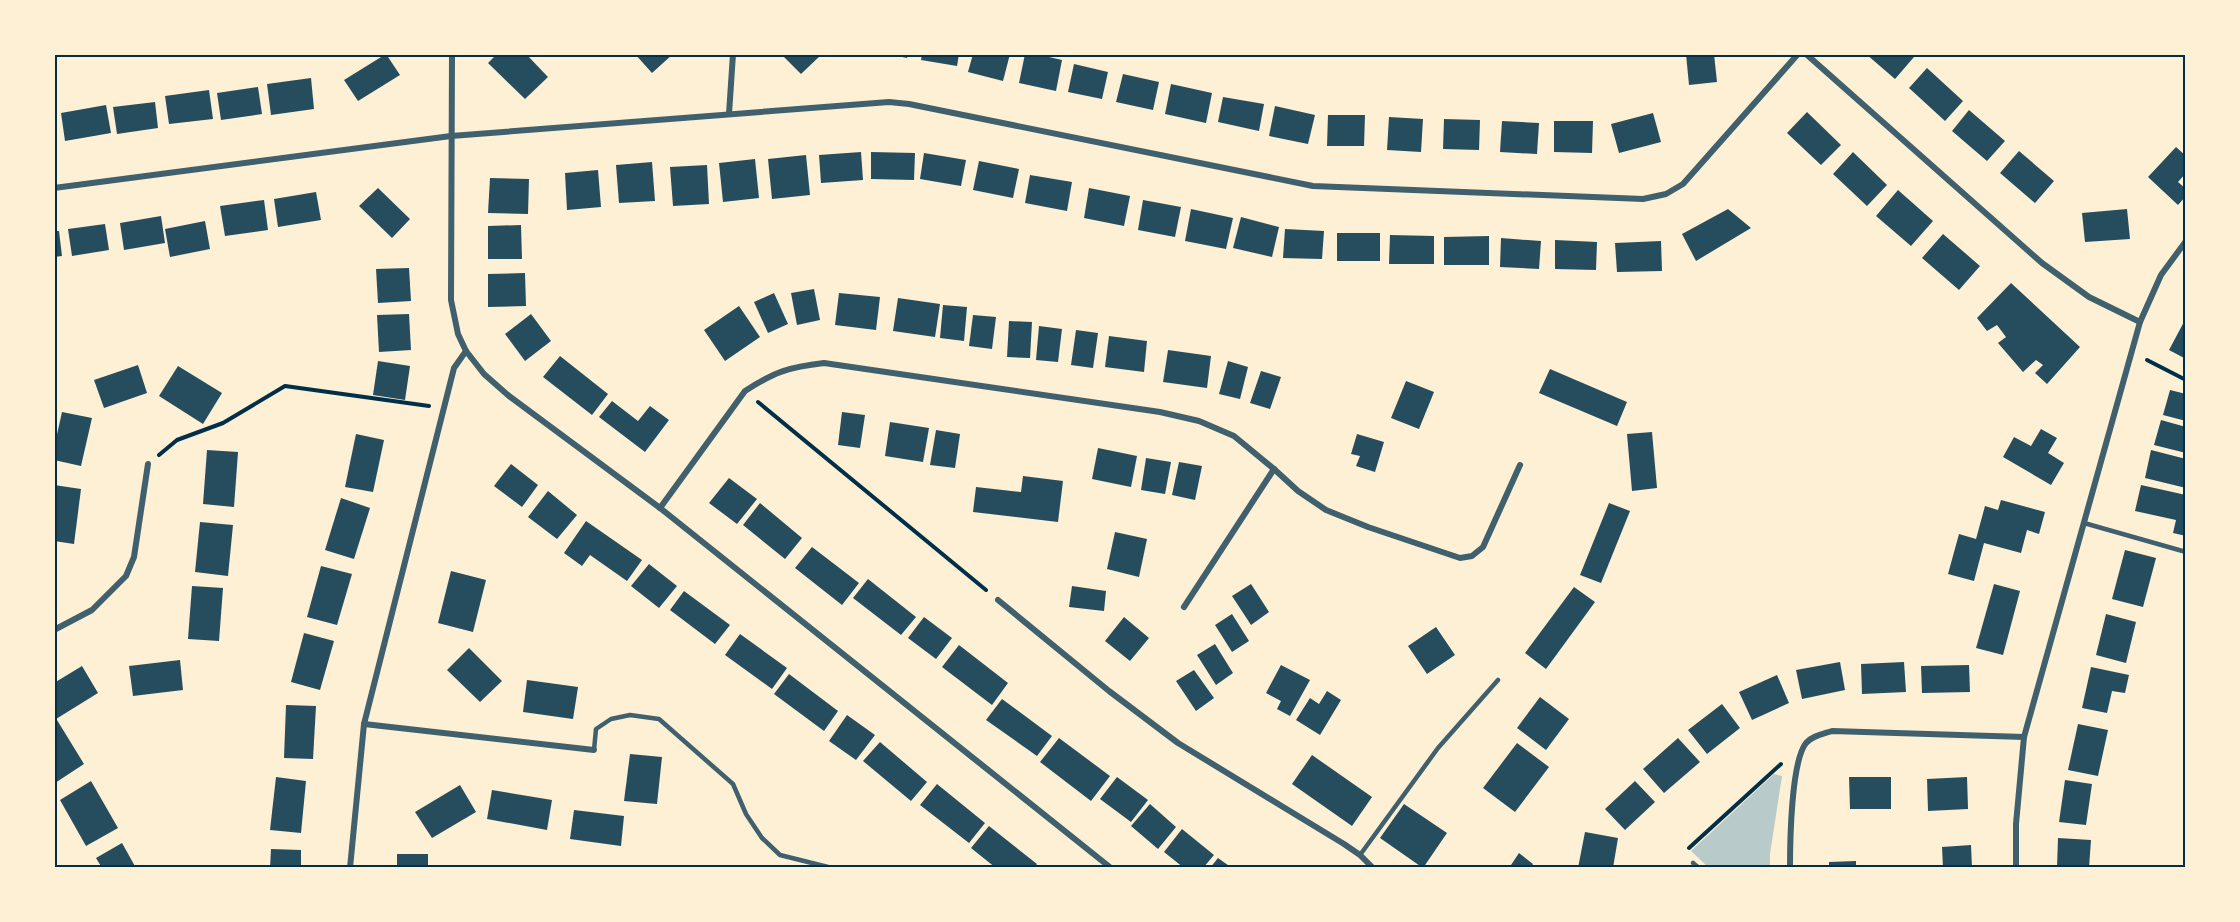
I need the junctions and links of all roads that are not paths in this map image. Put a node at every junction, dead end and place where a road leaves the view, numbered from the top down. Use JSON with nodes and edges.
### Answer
{"nodes":[{"id":1,"x":452,"y":54,"type":"edge"},
{"id":2,"x":733,"y":54,"type":"edge"},
{"id":3,"x":1798,"y":54,"type":"edge"},
{"id":4,"x":1806,"y":54,"type":"edge"},
{"id":5,"x":729,"y":114,"type":"junction"},
{"id":6,"x":451,"y":136,"type":"junction"},
{"id":7,"x":54,"y":188,"type":"edge"},
{"id":8,"x":2186,"y":241,"type":"edge"},
{"id":9,"x":2140,"y":322,"type":"junction"},
{"id":10,"x":466,"y":351,"type":"junction"},
{"id":11,"x":148,"y":465,"type":"road end"},
{"id":12,"x":1520,"y":465,"type":"dead end"},
{"id":13,"x":1274,"y":469,"type":"junction"},
{"id":14,"x":660,"y":508,"type":"junction"},
{"id":15,"x":2084,"y":524,"type":"junction"},
{"id":16,"x":2186,"y":552,"type":"edge"},
{"id":17,"x":998,"y":600,"type":"road end"},
{"id":18,"x":1184,"y":607,"type":"dead end"},
{"id":19,"x":54,"y":630,"type":"edge"},
{"id":20,"x":1498,"y":680,"type":"dead end"},
{"id":21,"x":364,"y":724,"type":"junction"},
{"id":22,"x":2024,"y":737,"type":"junction"},
{"id":23,"x":594,"y":750,"type":"joint"},
{"id":24,"x":1360,"y":855,"type":"junction"},
{"id":25,"x":1693,"y":863,"type":"dead end"},
{"id":26,"x":350,"y":868,"type":"edge"},
{"id":27,"x":832,"y":868,"type":"edge"},
{"id":28,"x":1111,"y":868,"type":"edge"},
{"id":29,"x":1373,"y":868,"type":"edge"},
{"id":30,"x":1699,"y":868,"type":"edge"},
{"id":31,"x":1790,"y":868,"type":"edge"},
{"id":32,"x":2016,"y":868,"type":"edge"}],
"edges":[{"from":1,"to":6,"type":"street"},
{"from":2,"to":5,"type":"street"},
{"from":3,"to":5,"type":"street"},
{"from":4,"to":9,"type":"street"},
{"from":5,"to":6,"type":"street"},
{"from":6,"to":7,"type":"street"},
{"from":6,"to":10,"type":"street"},
{"from":8,"to":9,"type":"street"},
{"from":9,"to":15,"type":"street"},
{"from":10,"to":14,"type":"street"},
{"from":10,"to":21,"type":"street"},
{"from":11,"to":19,"type":"street"},
{"from":12,"to":13,"type":"street"},
{"from":13,"to":14,"type":"street"},
{"from":13,"to":18,"type":"street"},
{"from":14,"to":28,"type":"street"},
{"from":15,"to":16,"type":"lane"},
{"from":15,"to":22,"type":"street"},
{"from":17,"to":24,"type":"street"},
{"from":20,"to":24,"type":"lane"},
{"from":21,"to":23,"type":"street"},
{"from":21,"to":26,"type":"street"},
{"from":22,"to":31,"type":"street"},
{"from":22,"to":32,"type":"street"},
{"from":23,"to":27,"type":"lane"},
{"from":24,"to":29,"type":"street"},
{"from":25,"to":30,"type":"lane"}]}
